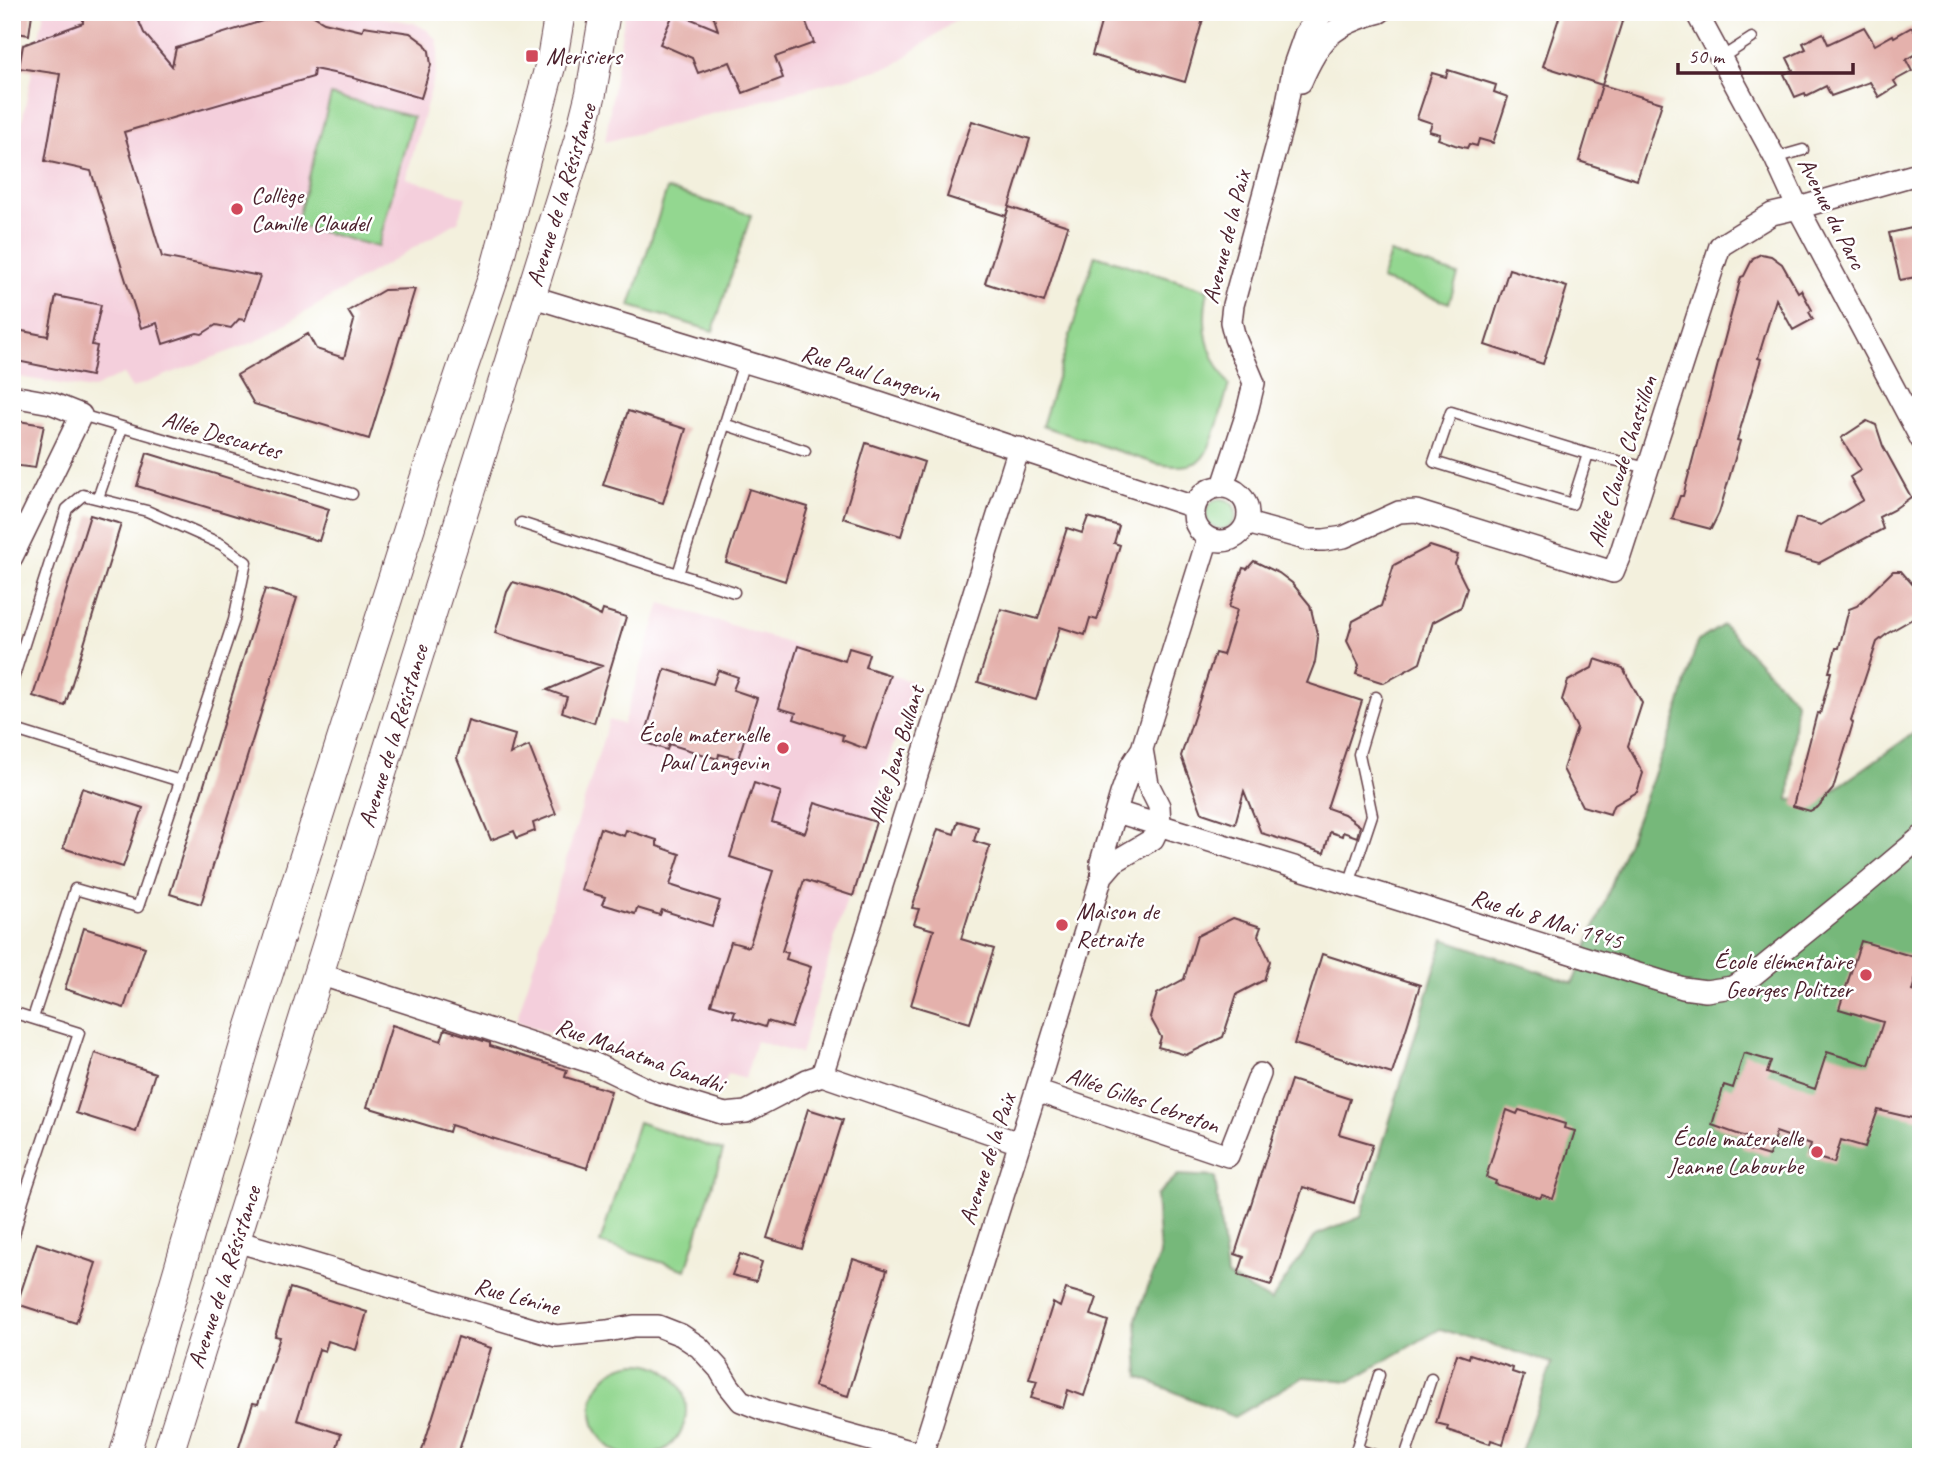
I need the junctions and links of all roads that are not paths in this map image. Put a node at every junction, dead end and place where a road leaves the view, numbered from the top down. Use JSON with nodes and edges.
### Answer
{"nodes":[{"id":1,"x":560,"y":12,"type":"edge"},
{"id":2,"x":606,"y":12,"type":"edge"},
{"id":3,"x":1324,"y":12,"type":"edge"},
{"id":4,"x":1380,"y":12,"type":"edge"},
{"id":5,"x":1696,"y":12,"type":"edge"},
{"id":6,"x":1752,"y":38,"type":"dead end"},
{"id":7,"x":1721,"y":58,"type":"junction"},
{"id":8,"x":1284,"y":119,"type":"junction"},
{"id":9,"x":1803,"y":150,"type":"dead end"},
{"id":10,"x":1775,"y":158,"type":"junction"},
{"id":11,"x":1921,"y":173,"type":"edge"},
{"id":12,"x":1798,"y":208,"type":"junction"},
{"id":13,"x":530,"y":296,"type":"junction"},
{"id":14,"x":744,"y":362,"type":"junction"},
{"id":15,"x":12,"y":396,"type":"edge"},
{"id":16,"x":81,"y":415,"type":"junction"},
{"id":17,"x":724,"y":424,"type":"junction"},
{"id":18,"x":122,"y":428,"type":"junction"},
{"id":19,"x":1921,"y":439,"type":"edge"},
{"id":20,"x":1018,"y":448,"type":"junction"},
{"id":21,"x":805,"y":452,"type":"dead end"},
{"id":22,"x":1588,"y":454,"type":"junction"},
{"id":23,"x":1648,"y":468,"type":"junction"},
{"id":24,"x":1223,"y":486,"type":"junction"},
{"id":25,"x":352,"y":494,"type":"dead end"},
{"id":26,"x":98,"y":498,"type":"junction"},
{"id":27,"x":1194,"y":507,"type":"junction"},
{"id":28,"x":521,"y":523,"type":"dead end"},
{"id":29,"x":1247,"y":523,"type":"junction"},
{"id":30,"x":1208,"y":538,"type":"junction"},
{"id":31,"x":12,"y":557,"type":"edge"},
{"id":32,"x":678,"y":573,"type":"junction"},
{"id":33,"x":734,"y":592,"type":"dead end"},
{"id":34,"x":12,"y":682,"type":"edge"},
{"id":35,"x":1376,"y":697,"type":"dead end"},
{"id":36,"x":12,"y":729,"type":"edge"},
{"id":37,"x":1142,"y":749,"type":"junction"},
{"id":38,"x":180,"y":781,"type":"junction"},
{"id":39,"x":1117,"y":811,"type":"junction"},
{"id":40,"x":1160,"y":824,"type":"junction"},
{"id":41,"x":1921,"y":837,"type":"edge"},
{"id":42,"x":1102,"y":876,"type":"junction"},
{"id":43,"x":1349,"y":884,"type":"junction"},
{"id":44,"x":319,"y":974,"type":"junction"},
{"id":45,"x":12,"y":1012,"type":"edge"},
{"id":46,"x":33,"y":1018,"type":"junction"},
{"id":47,"x":1260,"y":1074,"type":"dead end"},
{"id":48,"x":822,"y":1075,"type":"junction"},
{"id":49,"x":1036,"y":1091,"type":"junction"},
{"id":50,"x":1019,"y":1143,"type":"junction"},
{"id":51,"x":236,"y":1241,"type":"junction"},
{"id":52,"x":12,"y":1242,"type":"edge"},
{"id":53,"x":1379,"y":1374,"type":"dead end"},
{"id":54,"x":1430,"y":1379,"type":"dead end"},
{"id":55,"x":1355,"y":1453,"type":"edge"},
{"id":56,"x":921,"y":1455,"type":"edge"},
{"id":57,"x":124,"y":1457,"type":"edge"},
{"id":58,"x":167,"y":1457,"type":"edge"},
{"id":59,"x":1380,"y":1457,"type":"edge"},
{"id":60,"x":1405,"y":1457,"type":"edge"}],
"edges":[{"from":1,"to":57,"type":"main road","name":"Avenue de la Résistance"},
{"from":2,"to":13,"type":"main road","name":"Avenue de la Résistance"},
{"from":3,"to":8,"type":"street","name":"Avenue de la Paix"},
{"from":4,"to":8,"type":"street","name":"Avenue de la Paix"},
{"from":5,"to":7,"type":"street","name":"Avenue du Parc"},
{"from":6,"to":7,"type":"lane"},
{"from":7,"to":10,"type":"street","name":"Avenue du Parc"},
{"from":8,"to":24,"type":"street","name":"Avenue de la Paix"},
{"from":9,"to":10,"type":"lane"},
{"from":10,"to":12,"type":"street","name":"Avenue du Parc"},
{"from":11,"to":12,"type":"street","name":"Allée Claude Chastillon"},
{"from":12,"to":19,"type":"street","name":"Avenue du Parc"},
{"from":12,"to":23,"type":"street","name":"Allée Claude Chastillon"},
{"from":13,"to":14,"type":"street","name":"Rue Paul Langevin"},
{"from":13,"to":44,"type":"main road","name":"Avenue de la Résistance"},
{"from":14,"to":17,"type":"lane"},
{"from":14,"to":20,"type":"street","name":"Rue Paul Langevin"},
{"from":15,"to":16,"type":"street"},
{"from":16,"to":18,"type":"lane","name":"Allée Descartes"},
{"from":16,"to":31,"type":"street"},
{"from":17,"to":21,"type":"lane"},
{"from":17,"to":32,"type":"lane"},
{"from":18,"to":25,"type":"lane","name":"Allée Descartes"},
{"from":18,"to":26,"type":"lane"},
{"from":20,"to":27,"type":"street","name":"Rue Paul Langevin"},
{"from":20,"to":48,"type":"street","name":"Allée Jean Bullant"},
{"from":22,"to":22,"type":"lane"},
{"from":22,"to":23,"type":"lane"},
{"from":23,"to":29,"type":"street","name":"Allée Claude Chastillon"},
{"from":24,"to":27,"type":"street"},
{"from":24,"to":29,"type":"street"},
{"from":26,"to":34,"type":"lane"},
{"from":26,"to":38,"type":"lane"},
{"from":27,"to":30,"type":"street"},
{"from":28,"to":32,"type":"lane"},
{"from":29,"to":30,"type":"street"},
{"from":30,"to":37,"type":"street","name":"Avenue de la Paix"},
{"from":32,"to":33,"type":"lane"},
{"from":35,"to":43,"type":"lane"},
{"from":36,"to":38,"type":"lane"},
{"from":37,"to":39,"type":"street","name":"Avenue de la Paix"},
{"from":37,"to":40,"type":"street","name":"Avenue de la Paix"},
{"from":38,"to":46,"type":"lane"},
{"from":39,"to":40,"type":"street","name":"Rue du 8 Mai 1945"},
{"from":39,"to":42,"type":"street","name":"Avenue de la Paix"},
{"from":40,"to":42,"type":"street"},
{"from":40,"to":43,"type":"street","name":"Rue du 8 Mai 1945"},
{"from":41,"to":43,"type":"street","name":"Rue du 8 Mai 1945"},
{"from":42,"to":49,"type":"street","name":"Avenue de la Paix"},
{"from":44,"to":48,"type":"street","name":"Rue Mahatma Gandhi"},
{"from":44,"to":51,"type":"main road","name":"Avenue de la Résistance"},
{"from":45,"to":46,"type":"lane"},
{"from":46,"to":52,"type":"lane"},
{"from":47,"to":49,"type":"street","name":"Allée Gilles Lebreton"},
{"from":48,"to":50,"type":"street"},
{"from":49,"to":50,"type":"street","name":"Avenue de la Paix"},
{"from":50,"to":56,"type":"street","name":"Avenue de la Paix"},
{"from":51,"to":56,"type":"street","name":"Rue Lénine"},
{"from":51,"to":58,"type":"main road","name":"Avenue de la Résistance"},
{"from":53,"to":55,"type":"lane"},
{"from":54,"to":60,"type":"lane"},
{"from":55,"to":59,"type":"lane"}]}
